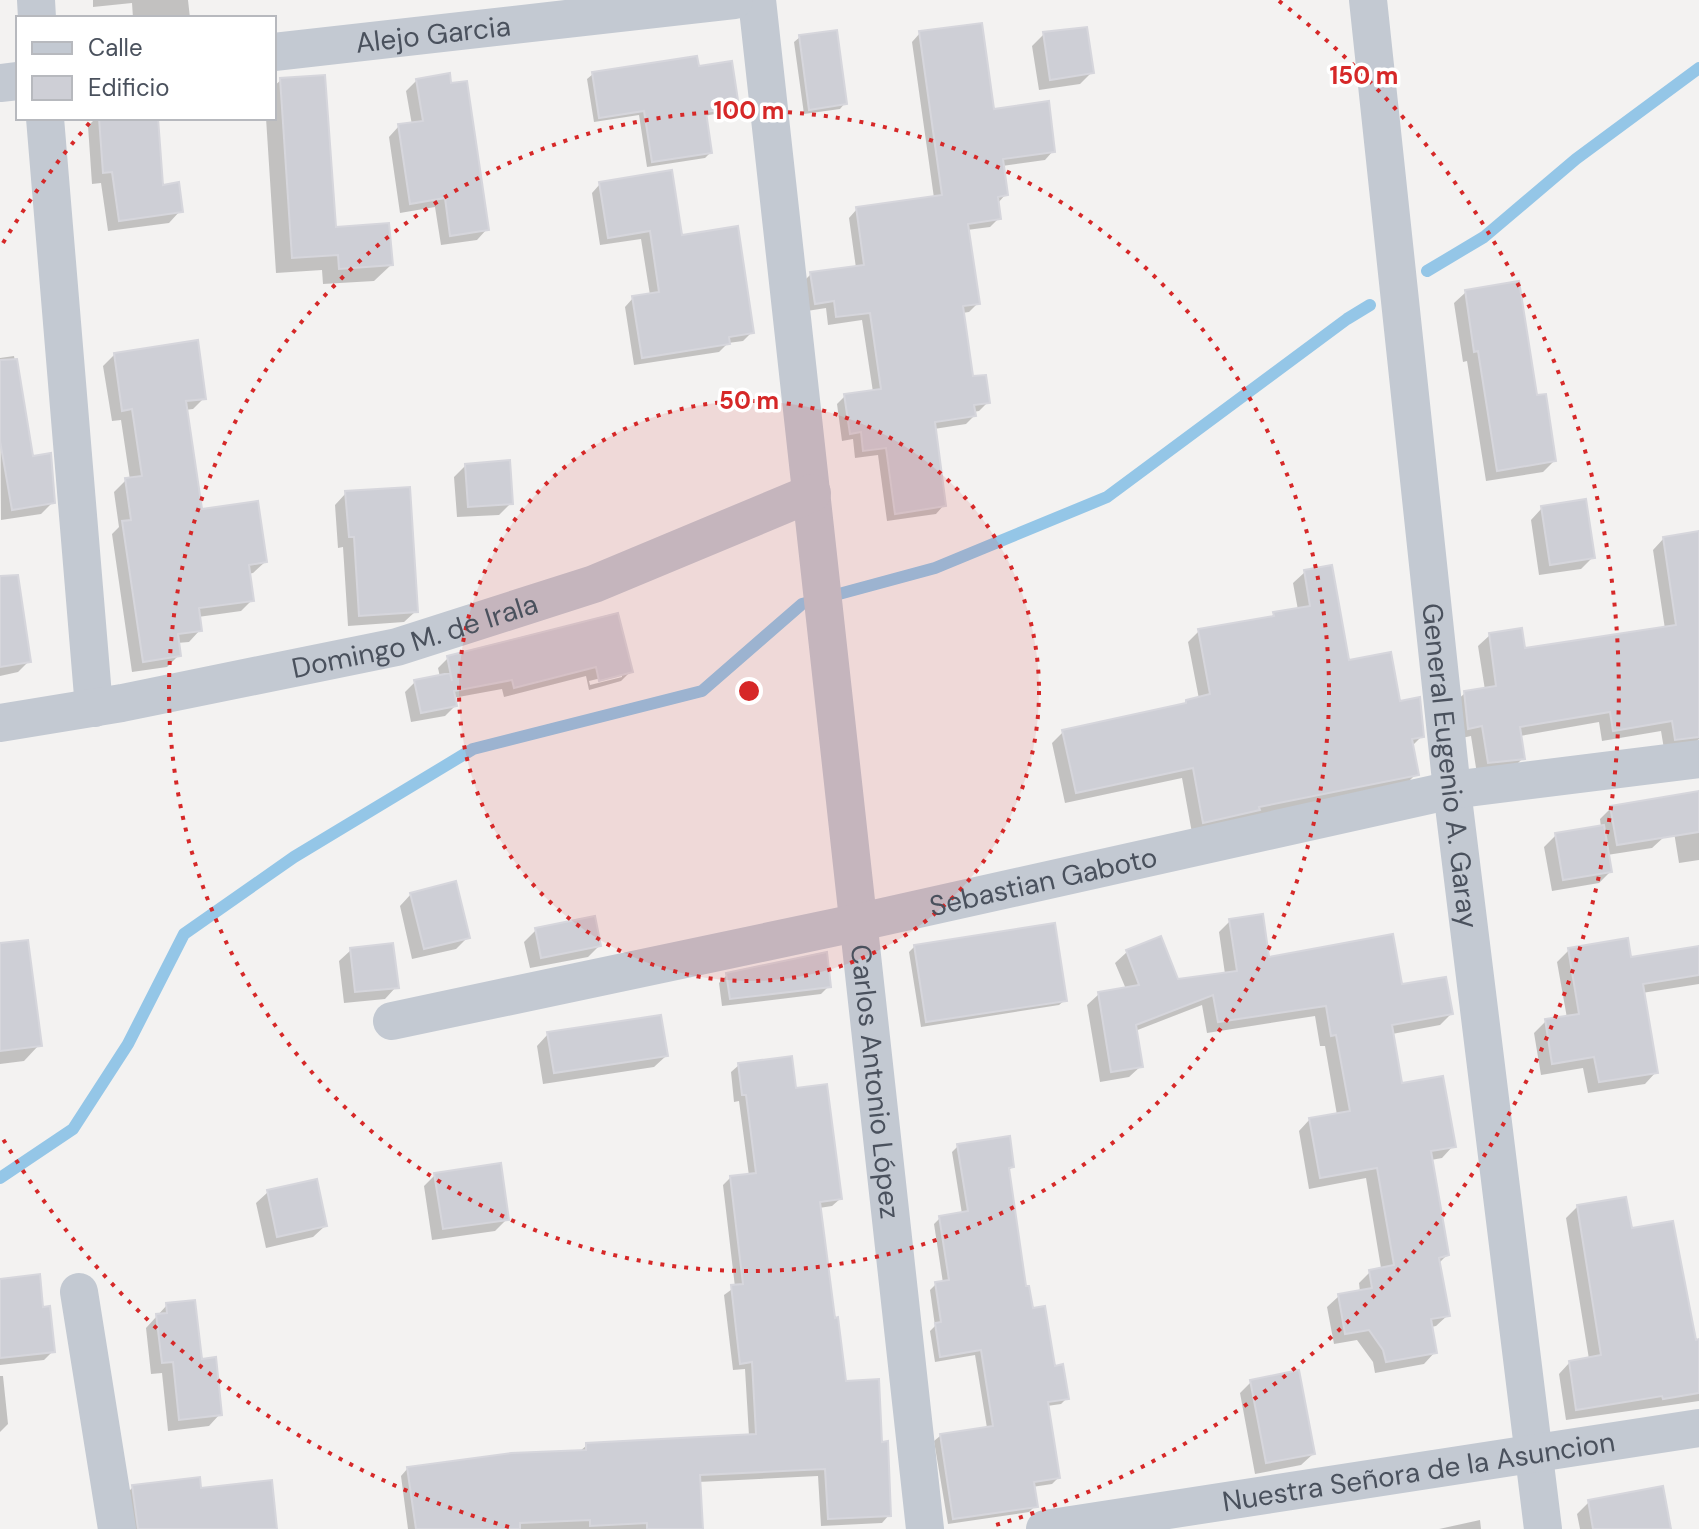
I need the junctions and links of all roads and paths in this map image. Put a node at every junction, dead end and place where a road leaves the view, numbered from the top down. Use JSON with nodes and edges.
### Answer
{"nodes":[{"id":1,"x":734,"y":0,"type":"edge"},
{"id":2,"x":757,"y":0,"type":"edge"},
{"id":3,"x":1368,"y":0,"type":"edge"},
{"id":4,"x":276,"y":52,"type":"edge"},
{"id":5,"x":45,"y":120,"type":"edge"},
{"id":6,"x":812,"y":493,"type":"junction"},
{"id":7,"x":94,"y":708,"type":"junction"},
{"id":8,"x":0,"y":723,"type":"edge"},
{"id":9,"x":1699,"y":759,"type":"edge"},
{"id":10,"x":1452,"y":790,"type":"junction"},
{"id":11,"x":860,"y":922,"type":"junction"},
{"id":12,"x":392,"y":1021,"type":"dead end"},
{"id":13,"x":79,"y":1292,"type":"dead end"},
{"id":14,"x":1699,"y":1428,"type":"edge"},
{"id":15,"x":1532,"y":1454,"type":"junction"},
{"id":16,"x":117,"y":1529,"type":"edge"},
{"id":17,"x":925,"y":1529,"type":"edge"},
{"id":18,"x":1045,"y":1529,"type":"edge"},
{"id":19,"x":1543,"y":1529,"type":"edge"}],
"edges":[{"from":1,"to":4,"type":"street","name":"Alejo Garcia"},
{"from":2,"to":6,"type":"street"},
{"from":3,"to":10,"type":"street","name":"General Eugenio A. Garay"},
{"from":5,"to":7,"type":"street"},
{"from":6,"to":7,"type":"street","name":"Domingo M. de Irala"},
{"from":6,"to":11,"type":"street","name":"Carlos Antonio López"},
{"from":7,"to":8,"type":"street","name":"Domingo M. de Irala"},
{"from":9,"to":10,"type":"street","name":"Sebastian Gaboto"},
{"from":10,"to":11,"type":"street","name":"Sebastian Gaboto"},
{"from":10,"to":15,"type":"street","name":"General Eugenio A. Garay"},
{"from":11,"to":12,"type":"street","name":"Sebastian Gaboto"},
{"from":11,"to":17,"type":"street","name":"Carlos Antonio López"},
{"from":13,"to":16,"type":"street"},
{"from":14,"to":15,"type":"street","name":"Nuestra Señora de la Asuncion"},
{"from":15,"to":18,"type":"street","name":"Nuestra Señora de la Asuncion"},
{"from":15,"to":19,"type":"street","name":"General Eugenio A. Garay"}]}
